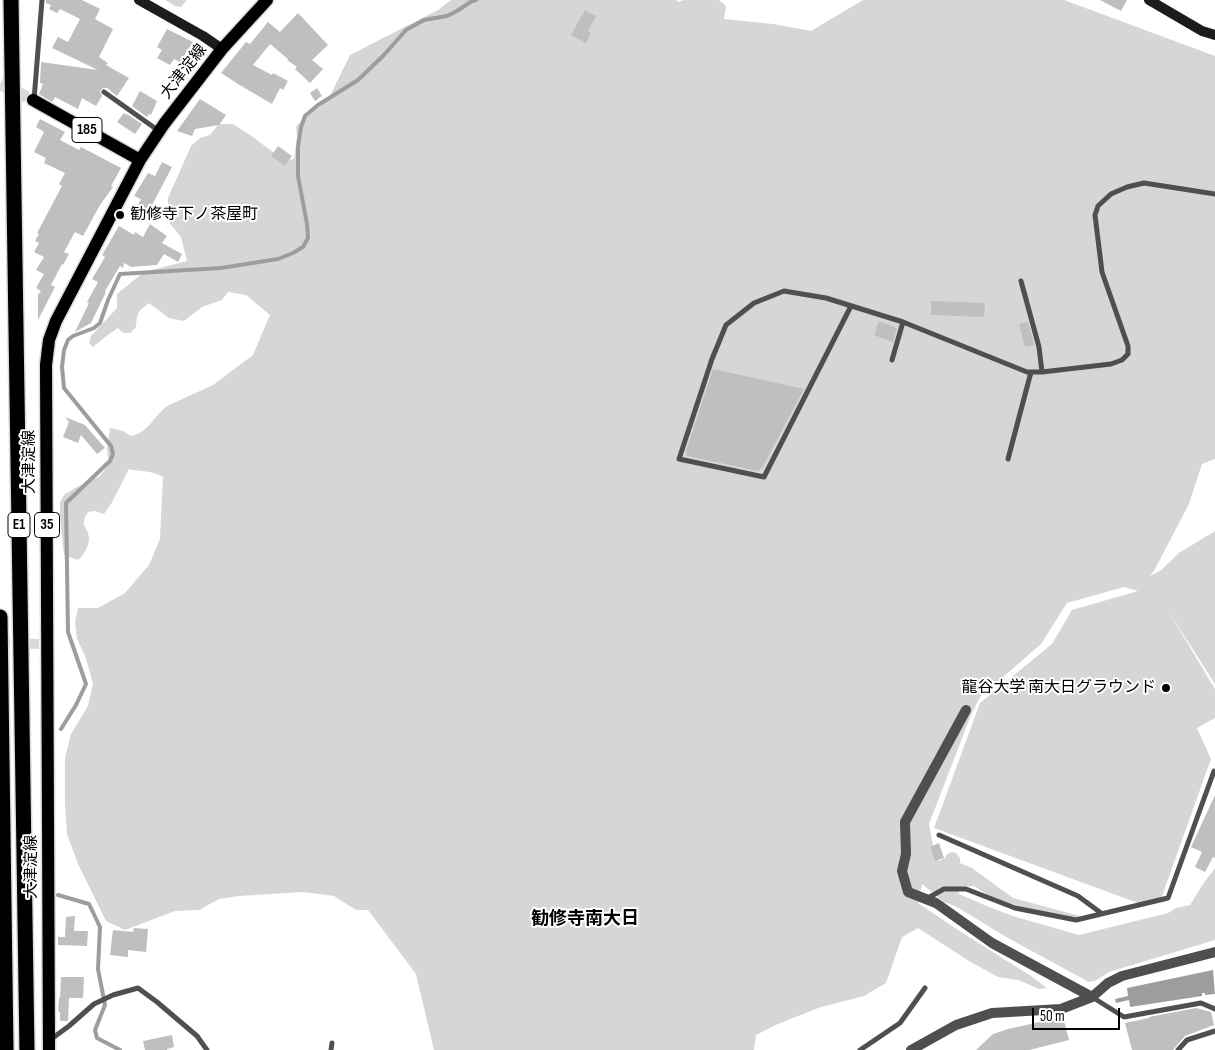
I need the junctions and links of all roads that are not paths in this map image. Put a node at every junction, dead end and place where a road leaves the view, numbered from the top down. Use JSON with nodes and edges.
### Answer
{"nodes":[{"id":1,"x":11,"y":0,"type":"edge"},
{"id":2,"x":42,"y":0,"type":"edge"},
{"id":3,"x":139,"y":0,"type":"edge"},
{"id":4,"x":267,"y":0,"type":"edge"},
{"id":5,"x":1149,"y":0,"type":"edge"},
{"id":6,"x":1215,"y":36,"type":"edge"},
{"id":7,"x":222,"y":49,"type":"junction"},
{"id":8,"x":104,"y":92,"type":"dead end"},
{"id":9,"x":34,"y":100,"type":"joint"},
{"id":10,"x":160,"y":131,"type":"junction"},
{"id":11,"x":140,"y":160,"type":"junction"},
{"id":12,"x":1215,"y":194,"type":"edge"},
{"id":13,"x":1021,"y":281,"type":"dead end"},
{"id":14,"x":851,"y":306,"type":"junction"},
{"id":15,"x":904,"y":322,"type":"junction"},
{"id":16,"x":892,"y":360,"type":"dead end"},
{"id":17,"x":1031,"y":372,"type":"junction"},
{"id":18,"x":1042,"y":372,"type":"junction"},
{"id":19,"x":1008,"y":459,"type":"dead end"},
{"id":20,"x":0,"y":617,"type":"edge"},
{"id":21,"x":966,"y":710,"type":"dead end"},
{"id":22,"x":1214,"y":771,"type":"edge"},
{"id":23,"x":939,"y":835,"type":"dead end"},
{"id":24,"x":926,"y":899,"type":"junction"},
{"id":25,"x":1100,"y":913,"type":"junction"},
{"id":26,"x":1215,"y":952,"type":"edge"},
{"id":27,"x":925,"y":988,"type":"dead end"},
{"id":28,"x":1092,"y":997,"type":"junction"},
{"id":29,"x":1215,"y":1010,"type":"edge"},
{"id":30,"x":1215,"y":1031,"type":"edge"},
{"id":31,"x":332,"y":1043,"type":"dead end"},
{"id":32,"x":49,"y":1045,"type":"edge"},
{"id":33,"x":6,"y":1050,"type":"edge"},
{"id":34,"x":27,"y":1050,"type":"edge"},
{"id":35,"x":207,"y":1050,"type":"edge"},
{"id":36,"x":331,"y":1050,"type":"edge"},
{"id":37,"x":860,"y":1050,"type":"edge"},
{"id":38,"x":911,"y":1050,"type":"edge"},
{"id":39,"x":1178,"y":1050,"type":"edge"}],
"edges":[{"from":1,"to":34,"type":"highway","number":"E1"},
{"from":2,"to":9,"type":"lane"},
{"from":3,"to":7,"type":"street"},
{"from":4,"to":7,"type":"main road","name":"大津淀線","number":"35"},
{"from":5,"to":6,"type":"street"},
{"from":7,"to":10,"type":"main road","name":"大津淀線","number":"35"},
{"from":8,"to":10,"type":"lane"},
{"from":9,"to":11,"type":"main road","number":"185"},
{"from":10,"to":11,"type":"main road","name":"大津淀線","number":"35"},
{"from":11,"to":32,"type":"main road","name":"大津淀線","number":"35"},
{"from":12,"to":18,"type":"lane"},
{"from":13,"to":18,"type":"lane"},
{"from":14,"to":14,"type":"lane"},
{"from":14,"to":15,"type":"lane"},
{"from":15,"to":16,"type":"lane"},
{"from":15,"to":17,"type":"lane"},
{"from":17,"to":18,"type":"lane"},
{"from":17,"to":19,"type":"lane"},
{"from":20,"to":33,"type":"highway"},
{"from":21,"to":24,"type":"street"},
{"from":22,"to":25,"type":"lane"},
{"from":23,"to":25,"type":"lane"},
{"from":24,"to":25,"type":"lane"},
{"from":24,"to":28,"type":"street"},
{"from":26,"to":28,"type":"street"},
{"from":27,"to":37,"type":"lane"},
{"from":28,"to":29,"type":"lane"},
{"from":28,"to":38,"type":"street"},
{"from":30,"to":39,"type":"lane"},
{"from":31,"to":36,"type":"lane"},
{"from":32,"to":35,"type":"lane"}]}
